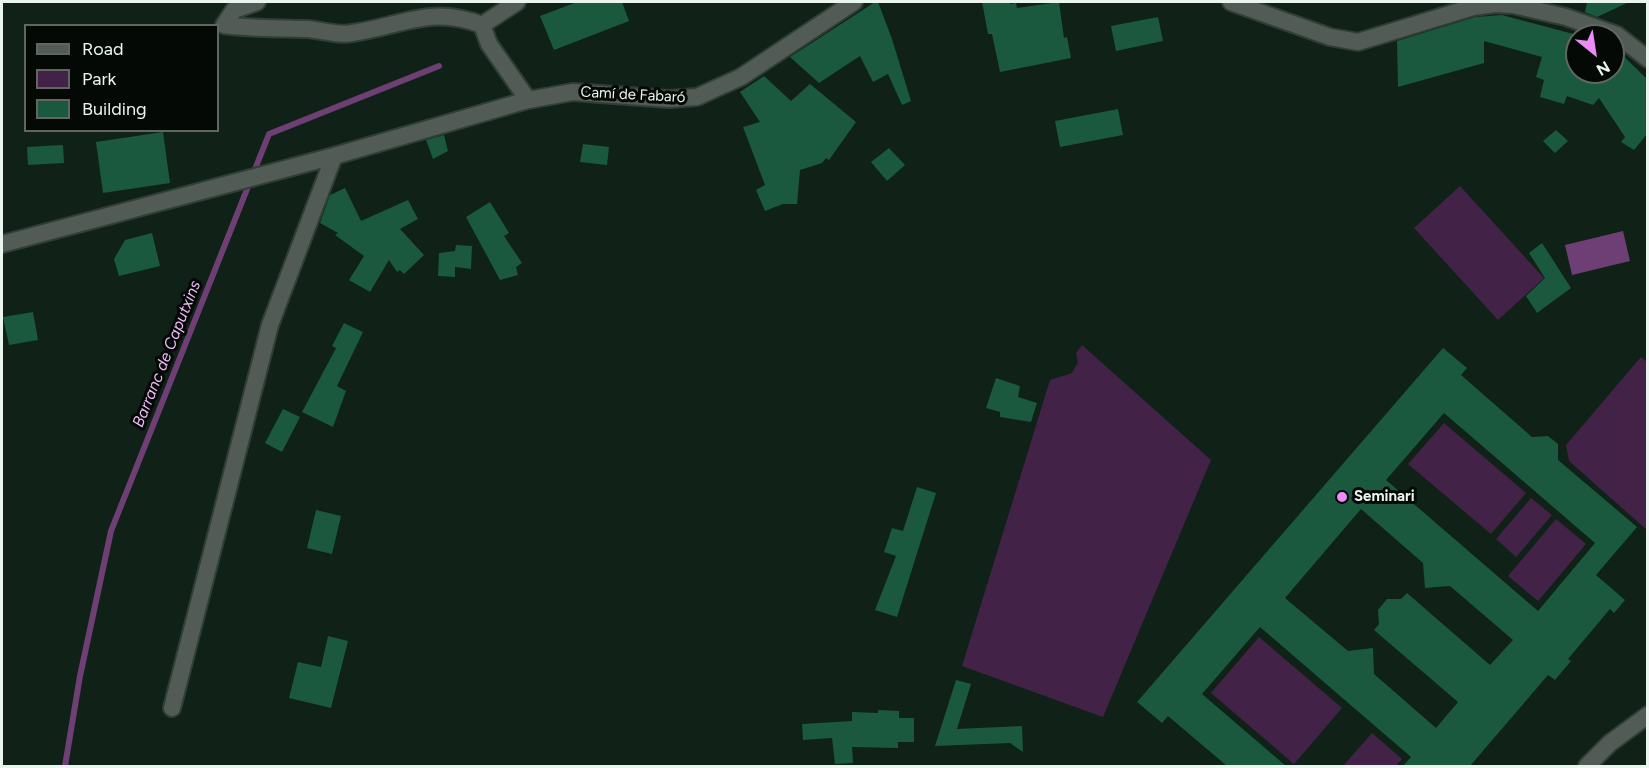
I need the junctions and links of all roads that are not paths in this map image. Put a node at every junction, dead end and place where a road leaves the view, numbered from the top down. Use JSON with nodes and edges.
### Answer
{"nodes":[{"id":1,"x":257,"y":2,"type":"edge"},
{"id":2,"x":517,"y":2,"type":"edge"},
{"id":3,"x":854,"y":2,"type":"edge"},
{"id":4,"x":1231,"y":2,"type":"edge"},
{"id":5,"x":482,"y":25,"type":"junction"},
{"id":6,"x":1647,"y":59,"type":"edge"},
{"id":7,"x":528,"y":100,"type":"junction"},
{"id":8,"x":334,"y":156,"type":"junction"},
{"id":9,"x":2,"y":244,"type":"edge"},
{"id":10,"x":172,"y":708,"type":"dead end"},
{"id":11,"x":1647,"y":715,"type":"edge"},
{"id":12,"x":1587,"y":766,"type":"edge"}],
"edges":[{"from":1,"to":5,"type":"street"},
{"from":2,"to":5,"type":"street"},
{"from":3,"to":7,"type":"street","name":"Camí de Fabaró"},
{"from":4,"to":6,"type":"street"},
{"from":5,"to":7,"type":"street"},
{"from":7,"to":8,"type":"street","name":"Camí de Fabaró"},
{"from":8,"to":9,"type":"street","name":"Camí de Fabaró"},
{"from":8,"to":10,"type":"street"},
{"from":11,"to":12,"type":"street"}]}
